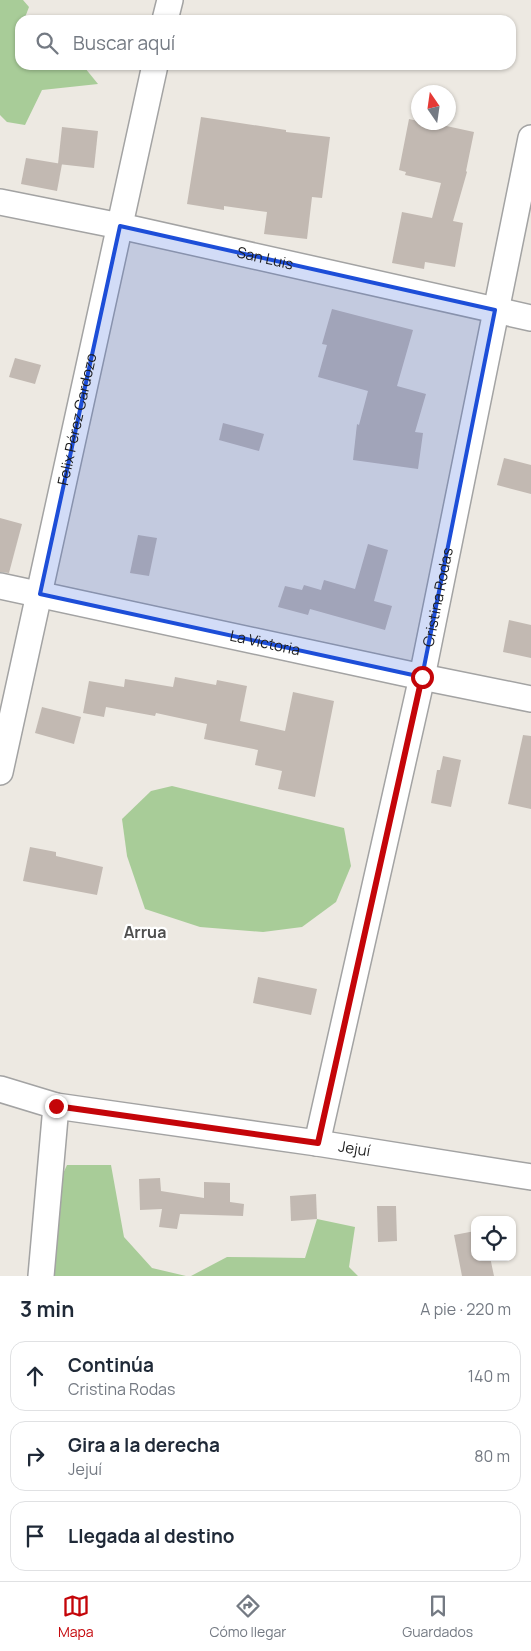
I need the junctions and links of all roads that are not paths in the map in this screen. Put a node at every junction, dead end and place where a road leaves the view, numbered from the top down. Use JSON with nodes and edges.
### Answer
{"nodes":[{"id":1,"x":170,"y":0,"type":"edge"},
{"id":2,"x":166,"y":15,"type":"edge"},
{"id":3,"x":154,"y":70,"type":"edge"},
{"id":4,"x":531,"y":138,"type":"edge"},
{"id":5,"x":0,"y":202,"type":"edge"},
{"id":6,"x":120,"y":226,"type":"junction"},
{"id":7,"x":495,"y":310,"type":"junction"},
{"id":8,"x":531,"y":318,"type":"edge"},
{"id":9,"x":0,"y":586,"type":"edge"},
{"id":10,"x":40,"y":594,"type":"junction"},
{"id":11,"x":422,"y":677,"type":"junction"},
{"id":12,"x":531,"y":699,"type":"edge"},
{"id":13,"x":0,"y":772,"type":"edge"},
{"id":14,"x":0,"y":1089,"type":"edge"},
{"id":15,"x":56,"y":1106,"type":"junction"},
{"id":16,"x":318,"y":1143,"type":"junction"},
{"id":17,"x":531,"y":1177,"type":"edge"},
{"id":18,"x":41,"y":1276,"type":"edge"}],
"edges":[{"from":1,"to":2,"type":"street"},
{"from":3,"to":6,"type":"street","name":"Felix Pérez Cardozo"},
{"from":4,"to":7,"type":"street","name":"Cristina Rodas"},
{"from":5,"to":6,"type":"street","name":"San Luis"},
{"from":6,"to":7,"type":"street","name":"San Luis"},
{"from":6,"to":10,"type":"street","name":"Felix Pérez Cardozo"},
{"from":7,"to":8,"type":"street","name":"San Luis"},
{"from":7,"to":11,"type":"street","name":"Cristina Rodas"},
{"from":9,"to":10,"type":"street","name":"La Victoria"},
{"from":10,"to":11,"type":"street","name":"La Victoria"},
{"from":10,"to":13,"type":"street","name":"Felix Pérez Cardozo"},
{"from":11,"to":12,"type":"street","name":"La Victoria"},
{"from":11,"to":16,"type":"street","name":"Cristina Rodas"},
{"from":14,"to":15,"type":"street","name":"Jejuí"},
{"from":15,"to":16,"type":"street","name":"Jejuí"},
{"from":15,"to":18,"type":"street"},
{"from":16,"to":17,"type":"street","name":"Jejuí"}]}
